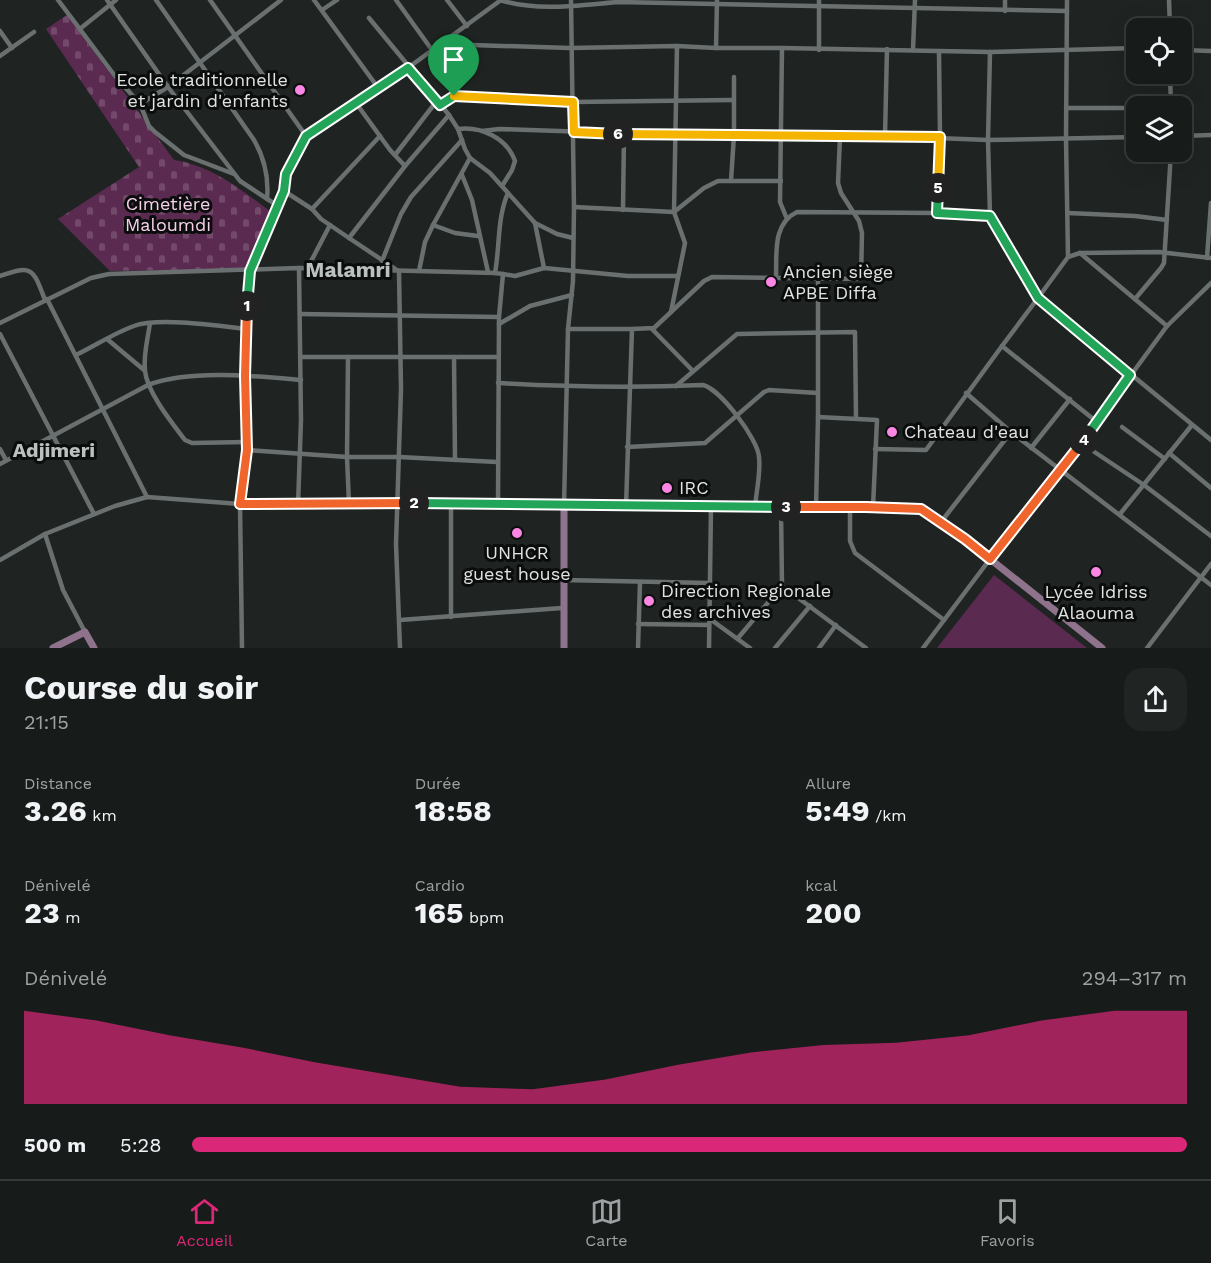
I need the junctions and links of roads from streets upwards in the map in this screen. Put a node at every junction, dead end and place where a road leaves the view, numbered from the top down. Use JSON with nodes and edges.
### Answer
{"nodes":[{"id":1,"x":58,"y":0,"type":"edge"},
{"id":2,"x":107,"y":0,"type":"edge"},
{"id":3,"x":116,"y":0,"type":"edge"},
{"id":4,"x":156,"y":0,"type":"edge"},
{"id":5,"x":210,"y":0,"type":"edge"},
{"id":6,"x":281,"y":0,"type":"edge"},
{"id":7,"x":314,"y":0,"type":"edge"},
{"id":8,"x":337,"y":0,"type":"edge"},
{"id":9,"x":396,"y":0,"type":"edge"},
{"id":10,"x":447,"y":0,"type":"edge"},
{"id":11,"x":501,"y":0,"type":"edge"},
{"id":12,"x":819,"y":0,"type":"edge"},
{"id":13,"x":915,"y":0,"type":"edge"},
{"id":14,"x":1005,"y":0,"type":"edge"},
{"id":15,"x":1067,"y":0,"type":"edge"},
{"id":16,"x":1169,"y":0,"type":"edge"},
{"id":17,"x":627,"y":1,"type":"edge"},
{"id":18,"x":717,"y":2,"type":"edge"},
{"id":19,"x":571,"y":3,"type":"edge"},
{"id":20,"x":760,"y":3,"type":"edge"},
{"id":21,"x":110,"y":5,"type":"junction"},
{"id":22,"x":819,"y":6,"type":"junction"},
{"id":23,"x":914,"y":9,"type":"junction"},
{"id":24,"x":322,"y":10,"type":"junction"},
{"id":25,"x":1005,"y":11,"type":"junction"},
{"id":26,"x":1067,"y":11,"type":"junction"},
{"id":27,"x":369,"y":18,"type":"dead end"},
{"id":28,"x":1170,"y":18,"type":"edge"},
{"id":29,"x":467,"y":26,"type":"junction"},
{"id":30,"x":81,"y":28,"type":"junction"},
{"id":31,"x":0,"y":31,"type":"edge"},
{"id":32,"x":34,"y":32,"type":"dead end"},
{"id":33,"x":236,"y":35,"type":"junction"},
{"id":34,"x":441,"y":44,"type":"junction"},
{"id":35,"x":677,"y":46,"type":"junction"},
{"id":36,"x":12,"y":48,"type":"junction"},
{"id":37,"x":570,"y":48,"type":"junction"},
{"id":38,"x":716,"y":48,"type":"junction"},
{"id":39,"x":782,"y":48,"type":"junction"},
{"id":40,"x":1126,"y":48,"type":"edge"},
{"id":41,"x":432,"y":50,"type":"junction"},
{"id":42,"x":819,"y":50,"type":"junction"},
{"id":43,"x":887,"y":50,"type":"junction"},
{"id":44,"x":913,"y":50,"type":"junction"},
{"id":45,"x":1192,"y":50,"type":"edge"},
{"id":46,"x":939,"y":51,"type":"junction"},
{"id":47,"x":1066,"y":51,"type":"junction"},
{"id":48,"x":1211,"y":51,"type":"edge"},
{"id":49,"x":990,"y":52,"type":"junction"},
{"id":50,"x":0,"y":56,"type":"edge"},
{"id":51,"x":200,"y":62,"type":"junction"},
{"id":52,"x":408,"y":68,"type":"junction"},
{"id":53,"x":734,"y":77,"type":"dead end"},
{"id":54,"x":168,"y":87,"type":"junction"},
{"id":55,"x":379,"y":89,"type":"junction"},
{"id":56,"x":733,"y":100,"type":"junction"},
{"id":57,"x":573,"y":102,"type":"junction"},
{"id":58,"x":677,"y":102,"type":"junction"},
{"id":59,"x":356,"y":103,"type":"junction"},
{"id":60,"x":140,"y":104,"type":"junction"},
{"id":61,"x":438,"y":104,"type":"junction"},
{"id":62,"x":1066,"y":108,"type":"junction"},
{"id":63,"x":1126,"y":108,"type":"edge"},
{"id":64,"x":449,"y":115,"type":"junction"},
{"id":65,"x":458,"y":129,"type":"junction"},
{"id":66,"x":482,"y":131,"type":"junction"},
{"id":67,"x":574,"y":132,"type":"junction"},
{"id":68,"x":624,"y":134,"type":"junction"},
{"id":69,"x":675,"y":135,"type":"junction"},
{"id":70,"x":734,"y":135,"type":"junction"},
{"id":71,"x":1211,"y":135,"type":"edge"},
{"id":72,"x":306,"y":136,"type":"junction"},
{"id":73,"x":380,"y":136,"type":"junction"},
{"id":74,"x":782,"y":136,"type":"junction"},
{"id":75,"x":840,"y":136,"type":"junction"},
{"id":76,"x":885,"y":136,"type":"junction"},
{"id":77,"x":1192,"y":136,"type":"edge"},
{"id":78,"x":940,"y":137,"type":"junction"},
{"id":79,"x":1126,"y":137,"type":"edge"},
{"id":80,"x":1066,"y":139,"type":"junction"},
{"id":81,"x":462,"y":140,"type":"junction"},
{"id":82,"x":988,"y":140,"type":"junction"},
{"id":83,"x":395,"y":155,"type":"junction"},
{"id":84,"x":470,"y":158,"type":"junction"},
{"id":85,"x":1170,"y":162,"type":"edge"},
{"id":86,"x":405,"y":166,"type":"junction"},
{"id":87,"x":234,"y":174,"type":"junction"},
{"id":88,"x":462,"y":175,"type":"junction"},
{"id":89,"x":731,"y":181,"type":"junction"},
{"id":90,"x":780,"y":181,"type":"junction"},
{"id":91,"x":502,"y":186,"type":"junction"},
{"id":92,"x":284,"y":191,"type":"junction"},
{"id":93,"x":508,"y":193,"type":"junction"},
{"id":94,"x":267,"y":199,"type":"junction"},
{"id":95,"x":1211,"y":203,"type":"edge"},
{"id":96,"x":278,"y":206,"type":"junction"},
{"id":97,"x":574,"y":207,"type":"junction"},
{"id":98,"x":312,"y":209,"type":"junction"},
{"id":99,"x":623,"y":210,"type":"junction"},
{"id":100,"x":674,"y":212,"type":"junction"},
{"id":101,"x":854,"y":212,"type":"junction"},
{"id":102,"x":937,"y":213,"type":"junction"},
{"id":103,"x":1068,"y":213,"type":"junction"},
{"id":104,"x":990,"y":216,"type":"junction"},
{"id":105,"x":787,"y":219,"type":"junction"},
{"id":106,"x":1167,"y":220,"type":"junction"},
{"id":107,"x":535,"y":223,"type":"junction"},
{"id":108,"x":330,"y":225,"type":"junction"},
{"id":109,"x":433,"y":225,"type":"junction"},
{"id":110,"x":478,"y":236,"type":"junction"},
{"id":111,"x":349,"y":238,"type":"junction"},
{"id":112,"x":573,"y":238,"type":"junction"},
{"id":113,"x":1165,"y":252,"type":"junction"},
{"id":114,"x":1080,"y":254,"type":"junction"},
{"id":115,"x":1068,"y":257,"type":"junction"},
{"id":116,"x":1209,"y":258,"type":"edge"},
{"id":117,"x":382,"y":261,"type":"junction"},
{"id":118,"x":299,"y":268,"type":"junction"},
{"id":119,"x":307,"y":268,"type":"junction"},
{"id":120,"x":544,"y":268,"type":"junction"},
{"id":121,"x":573,"y":270,"type":"junction"},
{"id":122,"x":250,"y":271,"type":"junction"},
{"id":123,"x":399,"y":271,"type":"junction"},
{"id":124,"x":419,"y":271,"type":"junction"},
{"id":125,"x":488,"y":272,"type":"junction"},
{"id":126,"x":495,"y":273,"type":"junction"},
{"id":127,"x":502,"y":274,"type":"junction"},
{"id":128,"x":0,"y":276,"type":"edge"},
{"id":129,"x":678,"y":276,"type":"junction"},
{"id":130,"x":776,"y":277,"type":"junction"},
{"id":131,"x":818,"y":279,"type":"junction"},
{"id":132,"x":1211,"y":283,"type":"edge"},
{"id":133,"x":572,"y":295,"type":"junction"},
{"id":134,"x":1038,"y":298,"type":"junction"},
{"id":135,"x":46,"y":299,"type":"junction"},
{"id":136,"x":1135,"y":299,"type":"junction"},
{"id":137,"x":671,"y":312,"type":"junction"},
{"id":138,"x":300,"y":314,"type":"junction"},
{"id":139,"x":400,"y":317,"type":"junction"},
{"id":140,"x":499,"y":317,"type":"junction"},
{"id":141,"x":0,"y":323,"type":"edge"},
{"id":142,"x":150,"y":323,"type":"junction"},
{"id":143,"x":499,"y":324,"type":"junction"},
{"id":144,"x":1167,"y":326,"type":"junction"},
{"id":145,"x":568,"y":329,"type":"junction"},
{"id":146,"x":632,"y":329,"type":"junction"},
{"id":147,"x":652,"y":329,"type":"junction"},
{"id":148,"x":247,"y":330,"type":"junction"},
{"id":149,"x":818,"y":332,"type":"junction"},
{"id":150,"x":0,"y":334,"type":"edge"},
{"id":151,"x":107,"y":339,"type":"junction"},
{"id":152,"x":1002,"y":346,"type":"junction"},
{"id":153,"x":76,"y":355,"type":"junction"},
{"id":154,"x":301,"y":357,"type":"junction"},
{"id":155,"x":348,"y":357,"type":"junction"},
{"id":156,"x":400,"y":357,"type":"junction"},
{"id":157,"x":454,"y":357,"type":"junction"},
{"id":158,"x":498,"y":357,"type":"junction"},
{"id":159,"x":144,"y":370,"type":"junction"},
{"id":160,"x":693,"y":371,"type":"junction"},
{"id":161,"x":1130,"y":375,"type":"junction"},
{"id":162,"x":245,"y":376,"type":"junction"},
{"id":163,"x":301,"y":380,"type":"junction"},
{"id":164,"x":498,"y":383,"type":"junction"},
{"id":165,"x":148,"y":385,"type":"junction"},
{"id":166,"x":676,"y":386,"type":"junction"},
{"id":167,"x":567,"y":387,"type":"junction"},
{"id":168,"x":628,"y":388,"type":"junction"},
{"id":169,"x":818,"y":393,"type":"junction"},
{"id":170,"x":966,"y":393,"type":"junction"},
{"id":171,"x":1070,"y":399,"type":"junction"},
{"id":172,"x":104,"y":408,"type":"junction"},
{"id":173,"x":737,"y":416,"type":"junction"},
{"id":174,"x":819,"y":417,"type":"junction"},
{"id":175,"x":856,"y":418,"type":"junction"},
{"id":176,"x":1097,"y":422,"type":"junction"},
{"id":177,"x":1192,"y":425,"type":"junction"},
{"id":178,"x":1122,"y":427,"type":"dead end"},
{"id":179,"x":1011,"y":432,"type":"junction"},
{"id":180,"x":54,"y":435,"type":"junction"},
{"id":181,"x":1211,"y":440,"type":"edge"},
{"id":182,"x":246,"y":442,"type":"junction"},
{"id":183,"x":1081,"y":443,"type":"junction"},
{"id":184,"x":627,"y":447,"type":"junction"},
{"id":185,"x":1031,"y":448,"type":"junction"},
{"id":186,"x":0,"y":449,"type":"edge"},
{"id":187,"x":875,"y":449,"type":"junction"},
{"id":188,"x":247,"y":450,"type":"junction"},
{"id":189,"x":301,"y":453,"type":"junction"},
{"id":190,"x":1169,"y":453,"type":"junction"},
{"id":191,"x":347,"y":457,"type":"junction"},
{"id":192,"x":399,"y":457,"type":"junction"},
{"id":193,"x":1165,"y":459,"type":"junction"},
{"id":194,"x":6,"y":460,"type":"junction"},
{"id":195,"x":455,"y":460,"type":"junction"},
{"id":196,"x":497,"y":462,"type":"junction"},
{"id":197,"x":0,"y":464,"type":"edge"},
{"id":198,"x":1062,"y":469,"type":"junction"},
{"id":199,"x":1144,"y":485,"type":"junction"},
{"id":200,"x":1211,"y":488,"type":"edge"},
{"id":201,"x":147,"y":497,"type":"junction"},
{"id":202,"x":397,"y":502,"type":"junction"},
{"id":203,"x":451,"y":503,"type":"junction"},
{"id":204,"x":498,"y":503,"type":"junction"},
{"id":205,"x":240,"y":504,"type":"junction"},
{"id":206,"x":349,"y":504,"type":"junction"},
{"id":207,"x":298,"y":505,"type":"junction"},
{"id":208,"x":564,"y":505,"type":"junction"},
{"id":209,"x":626,"y":507,"type":"junction"},
{"id":210,"x":711,"y":507,"type":"junction"},
{"id":211,"x":781,"y":507,"type":"junction"},
{"id":212,"x":873,"y":507,"type":"junction"},
{"id":213,"x":755,"y":508,"type":"junction"},
{"id":214,"x":816,"y":508,"type":"junction"},
{"id":215,"x":850,"y":508,"type":"junction"},
{"id":216,"x":94,"y":514,"type":"junction"},
{"id":217,"x":1120,"y":514,"type":"junction"},
{"id":218,"x":941,"y":522,"type":"junction"},
{"id":219,"x":45,"y":534,"type":"junction"},
{"id":220,"x":1211,"y":536,"type":"edge"},
{"id":221,"x":990,"y":559,"type":"junction"},
{"id":222,"x":0,"y":560,"type":"edge"},
{"id":223,"x":1211,"y":564,"type":"edge"},
{"id":224,"x":1201,"y":577,"type":"junction"},
{"id":225,"x":563,"y":580,"type":"junction"},
{"id":226,"x":640,"y":582,"type":"junction"},
{"id":227,"x":710,"y":583,"type":"junction"},
{"id":228,"x":1211,"y":585,"type":"edge"},
{"id":229,"x":782,"y":586,"type":"junction"},
{"id":230,"x":810,"y":606,"type":"junction"},
{"id":231,"x":562,"y":608,"type":"junction"},
{"id":232,"x":451,"y":617,"type":"junction"},
{"id":233,"x":400,"y":620,"type":"junction"},
{"id":234,"x":944,"y":620,"type":"junction"},
{"id":235,"x":710,"y":622,"type":"junction"},
{"id":236,"x":639,"y":624,"type":"junction"},
{"id":237,"x":836,"y":625,"type":"junction"},
{"id":238,"x":85,"y":632,"type":"junction"},
{"id":239,"x":738,"y":638,"type":"junction"},
{"id":240,"x":53,"y":648,"type":"edge"},
{"id":241,"x":94,"y":648,"type":"edge"},
{"id":242,"x":242,"y":648,"type":"edge"},
{"id":243,"x":400,"y":648,"type":"edge"},
{"id":244,"x":564,"y":648,"type":"edge"},
{"id":245,"x":638,"y":648,"type":"edge"},
{"id":246,"x":709,"y":648,"type":"edge"},
{"id":247,"x":749,"y":648,"type":"edge"},
{"id":248,"x":776,"y":648,"type":"edge"},
{"id":249,"x":819,"y":648,"type":"edge"},
{"id":250,"x":866,"y":648,"type":"edge"},
{"id":251,"x":923,"y":648,"type":"edge"},
{"id":252,"x":1102,"y":648,"type":"edge"},
{"id":253,"x":1147,"y":648,"type":"edge"}],
"edges":[{"from":1,"to":30,"type":"street"},
{"from":2,"to":21,"type":"street"},
{"from":3,"to":21,"type":"street"},
{"from":4,"to":51,"type":"street"},
{"from":5,"to":33,"type":"street"},
{"from":6,"to":33,"type":"street"},
{"from":7,"to":24,"type":"street"},
{"from":8,"to":24,"type":"street"},
{"from":9,"to":41,"type":"street"},
{"from":10,"to":29,"type":"street"},
{"from":11,"to":19,"type":"street"},
{"from":11,"to":29,"type":"street"},
{"from":12,"to":22,"type":"street"},
{"from":13,"to":23,"type":"street"},
{"from":14,"to":25,"type":"street"},
{"from":15,"to":26,"type":"street"},
{"from":16,"to":28,"type":"street"},
{"from":17,"to":18,"type":"street"},
{"from":17,"to":19,"type":"street"},
{"from":18,"to":20,"type":"street"},
{"from":18,"to":38,"type":"street"},
{"from":19,"to":37,"type":"street"},
{"from":20,"to":22,"type":"street"},
{"from":21,"to":30,"type":"street"},
{"from":21,"to":54,"type":"street"},
{"from":22,"to":23,"type":"street"},
{"from":22,"to":42,"type":"street"},
{"from":23,"to":25,"type":"street"},
{"from":23,"to":44,"type":"street"},
{"from":24,"to":55,"type":"street"},
{"from":25,"to":26,"type":"street"},
{"from":26,"to":47,"type":"street"},
{"from":27,"to":52,"type":"street"},
{"from":29,"to":34,"type":"street"},
{"from":30,"to":60,"type":"street"},
{"from":31,"to":36,"type":"street"},
{"from":32,"to":36,"type":"street"},
{"from":33,"to":51,"type":"street"},
{"from":33,"to":72,"type":"street"},
{"from":34,"to":37,"type":"street"},
{"from":34,"to":41,"type":"street"},
{"from":35,"to":37,"type":"street"},
{"from":35,"to":38,"type":"street"},
{"from":35,"to":58,"type":"street"},
{"from":36,"to":50,"type":"street"},
{"from":37,"to":57,"type":"street"},
{"from":38,"to":39,"type":"street"},
{"from":39,"to":42,"type":"street"},
{"from":39,"to":74,"type":"street"},
{"from":40,"to":47,"type":"street"},
{"from":41,"to":52,"type":"street"},
{"from":42,"to":43,"type":"street"},
{"from":43,"to":44,"type":"street"},
{"from":43,"to":76,"type":"street"},
{"from":44,"to":46,"type":"street"},
{"from":45,"to":48,"type":"street"},
{"from":46,"to":49,"type":"street"},
{"from":46,"to":78,"type":"street"},
{"from":47,"to":49,"type":"street"},
{"from":47,"to":62,"type":"street"},
{"from":49,"to":82,"type":"street"},
{"from":51,"to":54,"type":"street"},
{"from":51,"to":94,"type":"street"},
{"from":52,"to":55,"type":"street"},
{"from":52,"to":61,"type":"street"},
{"from":53,"to":56,"type":"street"},
{"from":54,"to":60,"type":"street"},
{"from":54,"to":87,"type":"street"},
{"from":55,"to":59,"type":"street"},
{"from":56,"to":58,"type":"street"},
{"from":56,"to":70,"type":"street"},
{"from":57,"to":58,"type":"street"},
{"from":57,"to":61,"type":"street"},
{"from":57,"to":67,"type":"street"},
{"from":58,"to":69,"type":"street"},
{"from":59,"to":72,"type":"street"},
{"from":59,"to":73,"type":"street"},
{"from":60,"to":87,"type":"street"},
{"from":61,"to":64,"type":"street"},
{"from":61,"to":83,"type":"street"},
{"from":62,"to":63,"type":"street"},
{"from":62,"to":80,"type":"street"},
{"from":64,"to":65,"type":"street"},
{"from":64,"to":86,"type":"street"},
{"from":65,"to":66,"type":"street"},
{"from":65,"to":81,"type":"street"},
{"from":66,"to":67,"type":"street"},
{"from":66,"to":91,"type":"street"},
{"from":67,"to":68,"type":"street"},
{"from":67,"to":97,"type":"street"},
{"from":68,"to":69,"type":"street"},
{"from":68,"to":99,"type":"street"},
{"from":69,"to":70,"type":"street"},
{"from":69,"to":100,"type":"street"},
{"from":70,"to":74,"type":"street"},
{"from":70,"to":89,"type":"street"},
{"from":71,"to":77,"type":"street"},
{"from":72,"to":92,"type":"street"},
{"from":73,"to":83,"type":"street"},
{"from":73,"to":98,"type":"street"},
{"from":74,"to":75,"type":"street"},
{"from":74,"to":90,"type":"street"},
{"from":75,"to":76,"type":"street"},
{"from":75,"to":101,"type":"street"},
{"from":76,"to":78,"type":"street"},
{"from":78,"to":82,"type":"street"},
{"from":78,"to":102,"type":"street"},
{"from":79,"to":80,"type":"street"},
{"from":80,"to":82,"type":"street"},
{"from":80,"to":103,"type":"street"},
{"from":81,"to":84,"type":"street"},
{"from":81,"to":117,"type":"street"},
{"from":82,"to":104,"type":"street"},
{"from":83,"to":86,"type":"street"},
{"from":84,"to":88,"type":"street"},
{"from":84,"to":91,"type":"street"},
{"from":85,"to":106,"type":"street"},
{"from":86,"to":111,"type":"street"},
{"from":87,"to":94,"type":"street"},
{"from":88,"to":109,"type":"street"},
{"from":88,"to":110,"type":"street"},
{"from":89,"to":90,"type":"street"},
{"from":89,"to":100,"type":"street"},
{"from":90,"to":105,"type":"street"},
{"from":91,"to":93,"type":"street"},
{"from":92,"to":96,"type":"street"},
{"from":92,"to":98,"type":"street"},
{"from":93,"to":107,"type":"street"},
{"from":93,"to":126,"type":"street"},
{"from":94,"to":96,"type":"street"},
{"from":95,"to":116,"type":"street"},
{"from":96,"to":122,"type":"street"},
{"from":97,"to":99,"type":"street"},
{"from":97,"to":112,"type":"street"},
{"from":98,"to":108,"type":"street"},
{"from":99,"to":100,"type":"street"},
{"from":100,"to":129,"type":"street"},
{"from":101,"to":102,"type":"street"},
{"from":101,"to":105,"type":"street"},
{"from":101,"to":131,"type":"street"},
{"from":102,"to":104,"type":"street"},
{"from":103,"to":106,"type":"street"},
{"from":103,"to":115,"type":"street"},
{"from":104,"to":134,"type":"street"},
{"from":105,"to":130,"type":"street"},
{"from":106,"to":113,"type":"street"},
{"from":107,"to":112,"type":"street"},
{"from":107,"to":120,"type":"street"},
{"from":108,"to":111,"type":"street"},
{"from":108,"to":119,"type":"street"},
{"from":109,"to":110,"type":"street"},
{"from":109,"to":124,"type":"street"},
{"from":110,"to":125,"type":"street"},
{"from":111,"to":117,"type":"street"},
{"from":112,"to":121,"type":"street"},
{"from":113,"to":114,"type":"street"},
{"from":113,"to":116,"type":"street"},
{"from":113,"to":136,"type":"street"},
{"from":114,"to":115,"type":"street"},
{"from":114,"to":136,"type":"street"},
{"from":115,"to":134,"type":"street"},
{"from":117,"to":123,"type":"street"},
{"from":118,"to":119,"type":"street"},
{"from":118,"to":122,"type":"street"},
{"from":118,"to":138,"type":"street"},
{"from":119,"to":123,"type":"street"},
{"from":120,"to":121,"type":"street"},
{"from":120,"to":127,"type":"street"},
{"from":121,"to":129,"type":"street"},
{"from":121,"to":133,"type":"street"},
{"from":122,"to":135,"type":"street"},
{"from":122,"to":148,"type":"street"},
{"from":123,"to":124,"type":"street"},
{"from":123,"to":139,"type":"street"},
{"from":124,"to":125,"type":"street"},
{"from":125,"to":126,"type":"street"},
{"from":126,"to":127,"type":"street"},
{"from":127,"to":140,"type":"street"},
{"from":128,"to":135,"type":"street"},
{"from":129,"to":137,"type":"street"},
{"from":130,"to":131,"type":"street"},
{"from":130,"to":137,"type":"street"},
{"from":131,"to":149,"type":"street"},
{"from":132,"to":144,"type":"street"},
{"from":133,"to":143,"type":"street"},
{"from":133,"to":145,"type":"street"},
{"from":134,"to":152,"type":"street"},
{"from":134,"to":161,"type":"street"},
{"from":135,"to":141,"type":"street"},
{"from":135,"to":153,"type":"street"},
{"from":136,"to":144,"type":"street"},
{"from":137,"to":147,"type":"street"},
{"from":138,"to":139,"type":"street"},
{"from":138,"to":154,"type":"street"},
{"from":139,"to":140,"type":"street"},
{"from":139,"to":156,"type":"street"},
{"from":140,"to":143,"type":"street"},
{"from":142,"to":148,"type":"street"},
{"from":142,"to":151,"type":"street"},
{"from":142,"to":159,"type":"street"},
{"from":143,"to":158,"type":"street"},
{"from":144,"to":161,"type":"street"},
{"from":145,"to":146,"type":"street"},
{"from":145,"to":167,"type":"street"},
{"from":146,"to":147,"type":"street"},
{"from":146,"to":168,"type":"street"},
{"from":147,"to":160,"type":"street"},
{"from":148,"to":162,"type":"street"},
{"from":149,"to":160,"type":"street"},
{"from":149,"to":169,"type":"street"},
{"from":149,"to":175,"type":"street"},
{"from":150,"to":180,"type":"street"},
{"from":151,"to":153,"type":"street"},
{"from":151,"to":159,"type":"street"},
{"from":152,"to":170,"type":"street"},
{"from":152,"to":171,"type":"street"},
{"from":153,"to":172,"type":"street"},
{"from":154,"to":155,"type":"street"},
{"from":154,"to":163,"type":"street"},
{"from":155,"to":156,"type":"street"},
{"from":155,"to":191,"type":"street"},
{"from":156,"to":157,"type":"street"},
{"from":156,"to":192,"type":"street"},
{"from":157,"to":158,"type":"street"},
{"from":157,"to":195,"type":"street"},
{"from":158,"to":164,"type":"street"},
{"from":159,"to":165,"type":"street"},
{"from":160,"to":166,"type":"street"},
{"from":161,"to":176,"type":"street"},
{"from":161,"to":177,"type":"street"},
{"from":162,"to":163,"type":"street"},
{"from":162,"to":165,"type":"street"},
{"from":162,"to":182,"type":"street"},
{"from":163,"to":189,"type":"street"},
{"from":164,"to":167,"type":"street"},
{"from":164,"to":196,"type":"street"},
{"from":165,"to":172,"type":"street"},
{"from":165,"to":182,"type":"street"},
{"from":166,"to":168,"type":"street"},
{"from":166,"to":173,"type":"street"},
{"from":167,"to":168,"type":"street"},
{"from":167,"to":208,"type":"street"},
{"from":168,"to":184,"type":"street"},
{"from":169,"to":173,"type":"street"},
{"from":169,"to":174,"type":"street"},
{"from":170,"to":179,"type":"street"},
{"from":170,"to":187,"type":"street"},
{"from":171,"to":176,"type":"street"},
{"from":171,"to":185,"type":"street"},
{"from":172,"to":180,"type":"street"},
{"from":172,"to":201,"type":"street"},
{"from":173,"to":184,"type":"street"},
{"from":173,"to":213,"type":"street"},
{"from":174,"to":175,"type":"street"},
{"from":174,"to":214,"type":"street"},
{"from":175,"to":187,"type":"street"},
{"from":176,"to":183,"type":"street"},
{"from":177,"to":181,"type":"street"},
{"from":177,"to":190,"type":"street"},
{"from":178,"to":193,"type":"street"},
{"from":179,"to":185,"type":"street"},
{"from":179,"to":218,"type":"street"},
{"from":180,"to":194,"type":"street"},
{"from":180,"to":216,"type":"street"},
{"from":182,"to":188,"type":"street"},
{"from":183,"to":198,"type":"street"},
{"from":183,"to":199,"type":"street"},
{"from":184,"to":209,"type":"street"},
{"from":185,"to":198,"type":"street"},
{"from":186,"to":194,"type":"street"},
{"from":187,"to":212,"type":"street"},
{"from":188,"to":189,"type":"street"},
{"from":188,"to":205,"type":"street"},
{"from":189,"to":191,"type":"street"},
{"from":189,"to":207,"type":"street"},
{"from":190,"to":193,"type":"street"},
{"from":190,"to":200,"type":"street"},
{"from":191,"to":192,"type":"street"},
{"from":191,"to":206,"type":"street"},
{"from":192,"to":195,"type":"street"},
{"from":192,"to":202,"type":"street"},
{"from":193,"to":199,"type":"street"},
{"from":194,"to":197,"type":"street"},
{"from":195,"to":196,"type":"street"},
{"from":196,"to":204,"type":"street"},
{"from":198,"to":217,"type":"street"},
{"from":198,"to":221,"type":"street"},
{"from":199,"to":217,"type":"street"},
{"from":199,"to":220,"type":"street"},
{"from":201,"to":205,"type":"street"},
{"from":201,"to":216,"type":"street"},
{"from":202,"to":203,"type":"street"},
{"from":202,"to":206,"type":"street"},
{"from":202,"to":233,"type":"street"},
{"from":203,"to":204,"type":"street"},
{"from":203,"to":232,"type":"street"},
{"from":204,"to":208,"type":"street"},
{"from":205,"to":207,"type":"street"},
{"from":205,"to":242,"type":"street"},
{"from":206,"to":207,"type":"street"},
{"from":208,"to":209,"type":"street"},
{"from":208,"to":225,"type":"street"},
{"from":209,"to":210,"type":"street"},
{"from":210,"to":213,"type":"street"},
{"from":210,"to":227,"type":"street"},
{"from":211,"to":213,"type":"street"},
{"from":211,"to":214,"type":"street"},
{"from":211,"to":229,"type":"street"},
{"from":212,"to":215,"type":"street"},
{"from":212,"to":218,"type":"street"},
{"from":214,"to":215,"type":"street"},
{"from":215,"to":234,"type":"street"},
{"from":216,"to":219,"type":"street"},
{"from":217,"to":224,"type":"street"},
{"from":218,"to":221,"type":"street"},
{"from":219,"to":222,"type":"street"},
{"from":219,"to":238,"type":"street"},
{"from":221,"to":234,"type":"street"},
{"from":221,"to":252,"type":"street"},
{"from":223,"to":224,"type":"street"},
{"from":224,"to":228,"type":"street"},
{"from":224,"to":253,"type":"street"},
{"from":225,"to":226,"type":"street"},
{"from":225,"to":231,"type":"street"},
{"from":226,"to":227,"type":"street"},
{"from":226,"to":236,"type":"street"},
{"from":227,"to":235,"type":"street"},
{"from":229,"to":230,"type":"street"},
{"from":229,"to":239,"type":"street"},
{"from":230,"to":237,"type":"street"},
{"from":230,"to":248,"type":"street"},
{"from":231,"to":232,"type":"street"},
{"from":231,"to":244,"type":"street"},
{"from":232,"to":233,"type":"street"},
{"from":233,"to":243,"type":"street"},
{"from":234,"to":251,"type":"street"},
{"from":235,"to":236,"type":"street"},
{"from":235,"to":239,"type":"street"},
{"from":235,"to":246,"type":"street"},
{"from":236,"to":245,"type":"street"},
{"from":237,"to":249,"type":"street"},
{"from":237,"to":250,"type":"street"},
{"from":238,"to":240,"type":"street"},
{"from":238,"to":241,"type":"street"},
{"from":239,"to":247,"type":"street"}]}
